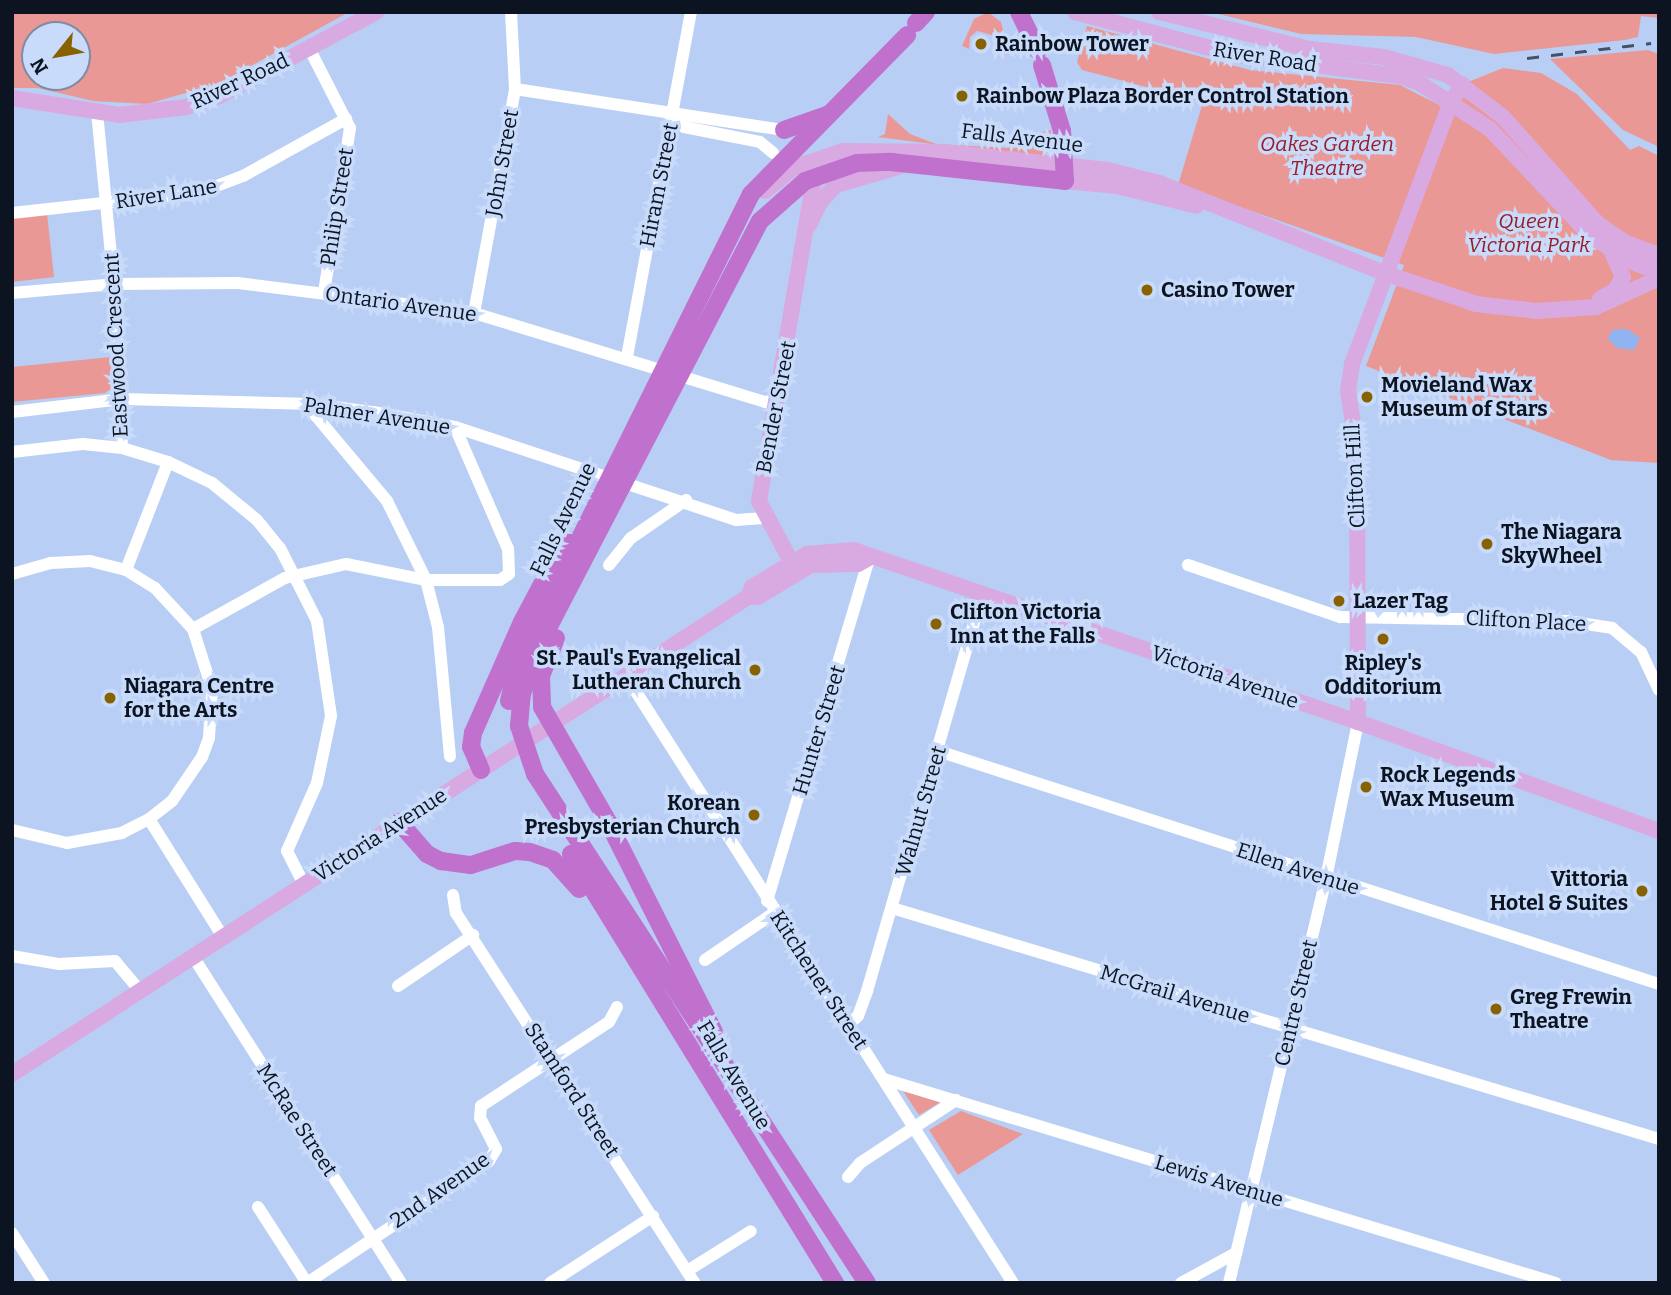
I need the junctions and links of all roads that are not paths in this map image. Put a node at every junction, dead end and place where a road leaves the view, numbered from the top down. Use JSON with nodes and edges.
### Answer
{"nodes":[{"id":1,"x":376,"y":12,"type":"edge"},
{"id":2,"x":512,"y":12,"type":"edge"},
{"id":3,"x":691,"y":12,"type":"edge"},
{"id":4,"x":1020,"y":12,"type":"edge"},
{"id":5,"x":1075,"y":12,"type":"edge"},
{"id":6,"x":1159,"y":12,"type":"edge"},
{"id":7,"x":916,"y":23,"type":"edge"},
{"id":8,"x":309,"y":48,"type":"junction"},
{"id":9,"x":1463,"y":84,"type":"junction"},
{"id":10,"x":515,"y":89,"type":"junction"},
{"id":11,"x":12,"y":99,"type":"edge"},
{"id":12,"x":1452,"y":100,"type":"junction"},
{"id":13,"x":844,"y":102,"type":"junction"},
{"id":14,"x":97,"y":112,"type":"junction"},
{"id":15,"x":672,"y":116,"type":"junction"},
{"id":16,"x":346,"y":118,"type":"junction"},
{"id":17,"x":784,"y":130,"type":"joint"},
{"id":18,"x":773,"y":153,"type":"joint"},
{"id":19,"x":916,"y":164,"type":"junction"},
{"id":20,"x":816,"y":166,"type":"junction"},
{"id":21,"x":769,"y":173,"type":"junction"},
{"id":22,"x":1066,"y":174,"type":"junction"},
{"id":23,"x":107,"y":203,"type":"junction"},
{"id":24,"x":12,"y":213,"type":"edge"},
{"id":25,"x":806,"y":233,"type":"junction"},
{"id":26,"x":726,"y":247,"type":"junction"},
{"id":27,"x":1611,"y":250,"type":"junction"},
{"id":28,"x":1659,"y":255,"type":"edge"},
{"id":29,"x":1659,"y":272,"type":"edge"},
{"id":30,"x":1384,"y":274,"type":"junction"},
{"id":31,"x":1659,"y":278,"type":"edge"},
{"id":32,"x":114,"y":284,"type":"junction"},
{"id":33,"x":324,"y":292,"type":"junction"},
{"id":34,"x":12,"y":293,"type":"edge"},
{"id":35,"x":1571,"y":309,"type":"junction"},
{"id":36,"x":474,"y":313,"type":"junction"},
{"id":37,"x":627,"y":357,"type":"junction"},
{"id":38,"x":122,"y":399,"type":"junction"},
{"id":39,"x":777,"y":400,"type":"junction"},
{"id":40,"x":312,"y":404,"type":"junction"},
{"id":41,"x":12,"y":412,"type":"edge"},
{"id":42,"x":455,"y":427,"type":"junction"},
{"id":43,"x":122,"y":448,"type":"junction"},
{"id":44,"x":12,"y":452,"type":"edge"},
{"id":45,"x":168,"y":462,"type":"junction"},
{"id":46,"x":613,"y":484,"type":"junction"},
{"id":47,"x":687,"y":500,"type":"junction"},
{"id":48,"x":765,"y":518,"type":"junction"},
{"id":49,"x":869,"y":558,"type":"junction"},
{"id":50,"x":608,"y":565,"type":"dead end"},
{"id":51,"x":1188,"y":565,"type":"dead end"},
{"id":52,"x":793,"y":567,"type":"junction"},
{"id":53,"x":126,"y":570,"type":"junction"},
{"id":54,"x":12,"y":574,"type":"edge"},
{"id":55,"x":299,"y":577,"type":"junction"},
{"id":56,"x":426,"y":580,"type":"junction"},
{"id":57,"x":983,"y":593,"type":"junction"},
{"id":58,"x":1359,"y":619,"type":"junction"},
{"id":59,"x":193,"y":629,"type":"junction"},
{"id":60,"x":626,"y":676,"type":"junction"},
{"id":61,"x":1659,"y":690,"type":"edge"},
{"id":62,"x":1358,"y":722,"type":"junction"},
{"id":63,"x":550,"y":726,"type":"junction"},
{"id":64,"x":938,"y":751,"type":"junction"},
{"id":65,"x":450,"y":756,"type":"dead end"},
{"id":66,"x":481,"y":770,"type":"junction"},
{"id":67,"x":149,"y":819,"type":"junction"},
{"id":68,"x":398,"y":822,"type":"junction"},
{"id":69,"x":12,"y":830,"type":"edge"},
{"id":70,"x":1659,"y":831,"type":"edge"},
{"id":71,"x":1326,"y":877,"type":"junction"},
{"id":72,"x":304,"y":884,"type":"junction"},
{"id":73,"x":453,"y":895,"type":"dead end"},
{"id":74,"x":771,"y":907,"type":"junction"},
{"id":75,"x":892,"y":908,"type":"junction"},
{"id":76,"x":473,"y":935,"type":"junction"},
{"id":77,"x":223,"y":937,"type":"junction"},
{"id":78,"x":12,"y":956,"type":"edge"},
{"id":79,"x":194,"y":958,"type":"junction"},
{"id":80,"x":705,"y":960,"type":"dead end"},
{"id":81,"x":1659,"y":984,"type":"edge"},
{"id":82,"x":398,"y":986,"type":"dead end"},
{"id":83,"x":140,"y":991,"type":"junction"},
{"id":84,"x":617,"y":1007,"type":"dead end"},
{"id":85,"x":670,"y":1013,"type":"junction"},
{"id":86,"x":849,"y":1024,"type":"junction"},
{"id":87,"x":1289,"y":1030,"type":"junction"},
{"id":88,"x":552,"y":1058,"type":"junction"},
{"id":89,"x":12,"y":1073,"type":"edge"},
{"id":90,"x":884,"y":1079,"type":"junction"},
{"id":91,"x":956,"y":1100,"type":"junction"},
{"id":92,"x":750,"y":1101,"type":"junction"},
{"id":93,"x":915,"y":1128,"type":"junction"},
{"id":94,"x":1659,"y":1139,"type":"edge"},
{"id":95,"x":849,"y":1177,"type":"dead end"},
{"id":96,"x":1250,"y":1191,"type":"junction"},
{"id":97,"x":258,"y":1207,"type":"dead end"},
{"id":98,"x":653,"y":1216,"type":"junction"},
{"id":99,"x":751,"y":1231,"type":"dead end"},
{"id":100,"x":12,"y":1233,"type":"edge"},
{"id":101,"x":372,"y":1237,"type":"junction"},
{"id":102,"x":1236,"y":1253,"type":"junction"},
{"id":103,"x":687,"y":1271,"type":"junction"},
{"id":104,"x":44,"y":1283,"type":"edge"},
{"id":105,"x":307,"y":1283,"type":"edge"},
{"id":106,"x":401,"y":1283,"type":"edge"},
{"id":107,"x":550,"y":1283,"type":"edge"},
{"id":108,"x":694,"y":1283,"type":"edge"},
{"id":109,"x":835,"y":1283,"type":"edge"},
{"id":110,"x":867,"y":1283,"type":"edge"},
{"id":111,"x":1013,"y":1283,"type":"edge"},
{"id":112,"x":1181,"y":1283,"type":"edge"},
{"id":113,"x":1229,"y":1283,"type":"edge"},
{"id":114,"x":1556,"y":1283,"type":"edge"}],
"edges":[{"from":1,"to":8,"type":"main road","name":"River Road"},
{"from":2,"to":10,"type":"street","name":"John Street"},
{"from":3,"to":15,"type":"street","name":"Hiram Street"},
{"from":4,"to":22,"type":"highway"},
{"from":5,"to":12,"type":"main road","name":"River Road"},
{"from":6,"to":9,"type":"main road","name":"River Road"},
{"from":7,"to":13,"type":"highway"},
{"from":8,"to":14,"type":"main road","name":"River Road"},
{"from":8,"to":16,"type":"street","name":"Philip Street"},
{"from":9,"to":12,"type":"main road","name":"Clifton Hill"},
{"from":9,"to":28,"type":"main road","name":"River Road"},
{"from":10,"to":15,"type":"street"},
{"from":10,"to":36,"type":"street","name":"John Street"},
{"from":11,"to":14,"type":"main road","name":"River Road"},
{"from":12,"to":27,"type":"main road","name":"River Road"},
{"from":12,"to":30,"type":"main road","name":"Clifton Hill"},
{"from":13,"to":17,"type":"highway"},
{"from":13,"to":21,"type":"highway"},
{"from":14,"to":23,"type":"street","name":"Eastwood Crescent"},
{"from":15,"to":17,"type":"street"},
{"from":15,"to":18,"type":"street"},
{"from":15,"to":37,"type":"street","name":"Hiram Street"},
{"from":16,"to":23,"type":"street","name":"River Lane"},
{"from":16,"to":33,"type":"street","name":"Philip Street"},
{"from":18,"to":21,"type":"highway"},
{"from":19,"to":20,"type":"highway","name":"Falls Avenue"},
{"from":19,"to":22,"type":"highway","name":"Falls Avenue"},
{"from":19,"to":25,"type":"main road","name":"Bender Street"},
{"from":20,"to":22,"type":"main road","name":"Falls Avenue"},
{"from":20,"to":25,"type":"main road","name":"Bender Street"},
{"from":20,"to":26,"type":"main road","name":"Falls Avenue"},
{"from":20,"to":46,"type":"highway","name":"Falls Avenue"},
{"from":21,"to":26,"type":"highway"},
{"from":22,"to":30,"type":"main road","name":"Falls Avenue"},
{"from":23,"to":24,"type":"street","name":"River Lane"},
{"from":23,"to":32,"type":"street","name":"Eastwood Crescent"},
{"from":25,"to":39,"type":"main road","name":"Bender Street"},
{"from":26,"to":46,"type":"highway","name":"Falls Avenue"},
{"from":27,"to":29,"type":"main road","name":"River Road"},
{"from":27,"to":35,"type":"main road","name":"Falls Avenue"},
{"from":30,"to":35,"type":"main road","name":"Falls Avenue"},
{"from":30,"to":58,"type":"main road","name":"Clifton Hill"},
{"from":31,"to":35,"type":"main road","name":"Falls Avenue"},
{"from":32,"to":33,"type":"street","name":"Ontario Avenue"},
{"from":32,"to":34,"type":"street","name":"Ontario Avenue"},
{"from":32,"to":38,"type":"street","name":"Eastwood Crescent"},
{"from":33,"to":36,"type":"street","name":"Ontario Avenue"},
{"from":36,"to":37,"type":"street","name":"Ontario Avenue"},
{"from":37,"to":39,"type":"street","name":"Ontario Avenue"},
{"from":38,"to":40,"type":"street","name":"Palmer Avenue"},
{"from":38,"to":41,"type":"street","name":"Palmer Avenue"},
{"from":38,"to":43,"type":"street","name":"Eastwood Crescent"},
{"from":39,"to":48,"type":"main road","name":"Bender Street"},
{"from":40,"to":42,"type":"street","name":"Palmer Avenue"},
{"from":40,"to":56,"type":"street"},
{"from":42,"to":46,"type":"street","name":"Palmer Avenue"},
{"from":42,"to":56,"type":"street"},
{"from":43,"to":44,"type":"street"},
{"from":43,"to":45,"type":"street","name":"Eastwood Crescent"},
{"from":45,"to":53,"type":"street"},
{"from":45,"to":55,"type":"street","name":"Eastwood Crescent"},
{"from":46,"to":47,"type":"street","name":"Palmer Avenue"},
{"from":46,"to":63,"type":"highway"},
{"from":46,"to":66,"type":"highway"},
{"from":46,"to":85,"type":"highway","name":"Falls Avenue"},
{"from":46,"to":92,"type":"highway","name":"Falls Avenue"},
{"from":47,"to":48,"type":"street","name":"Palmer Avenue"},
{"from":47,"to":50,"type":"street"},
{"from":48,"to":52,"type":"main road","name":"Bender Street"},
{"from":49,"to":52,"type":"main road","name":"Victoria Avenue"},
{"from":49,"to":57,"type":"main road","name":"Victoria Avenue"},
{"from":49,"to":74,"type":"street","name":"Hunter Street"},
{"from":51,"to":58,"type":"street","name":"Clifton Place"},
{"from":52,"to":60,"type":"main road","name":"Victoria Avenue"},
{"from":53,"to":54,"type":"street"},
{"from":53,"to":59,"type":"street"},
{"from":55,"to":56,"type":"street"},
{"from":55,"to":59,"type":"street"},
{"from":55,"to":72,"type":"street","name":"Eastwood Crescent"},
{"from":56,"to":65,"type":"street"},
{"from":57,"to":62,"type":"main road","name":"Victoria Avenue"},
{"from":57,"to":64,"type":"street","name":"Walnut Street"},
{"from":58,"to":61,"type":"street","name":"Clifton Place"},
{"from":58,"to":62,"type":"main road","name":"Clifton Hill"},
{"from":59,"to":67,"type":"street"},
{"from":60,"to":63,"type":"main road","name":"Victoria Avenue"},
{"from":60,"to":74,"type":"street","name":"Kitchener Street"},
{"from":62,"to":70,"type":"main road","name":"Victoria Avenue"},
{"from":62,"to":71,"type":"street","name":"Centre Street"},
{"from":63,"to":66,"type":"main road","name":"Victoria Avenue"},
{"from":63,"to":92,"type":"highway"},
{"from":64,"to":71,"type":"street","name":"Ellen Avenue"},
{"from":64,"to":75,"type":"street","name":"Walnut Street"},
{"from":66,"to":68,"type":"main road","name":"Victoria Avenue"},
{"from":67,"to":69,"type":"street"},
{"from":67,"to":77,"type":"street"},
{"from":68,"to":72,"type":"main road","name":"Victoria Avenue"},
{"from":68,"to":85,"type":"highway"},
{"from":71,"to":81,"type":"street","name":"Ellen Avenue"},
{"from":71,"to":87,"type":"street","name":"Centre Street"},
{"from":72,"to":77,"type":"main road","name":"Victoria Avenue"},
{"from":73,"to":76,"type":"street","name":"Stamford Street"},
{"from":74,"to":80,"type":"street"},
{"from":74,"to":86,"type":"street","name":"Kitchener Street"},
{"from":75,"to":86,"type":"street","name":"Walnut Street"},
{"from":75,"to":87,"type":"street","name":"McGrail Avenue"},
{"from":76,"to":82,"type":"street"},
{"from":76,"to":88,"type":"street","name":"Stamford Street"},
{"from":77,"to":79,"type":"main road","name":"Victoria Avenue"},
{"from":78,"to":83,"type":"street"},
{"from":79,"to":83,"type":"main road","name":"Victoria Avenue"},
{"from":79,"to":101,"type":"street","name":"McRae Street"},
{"from":83,"to":89,"type":"main road","name":"Victoria Avenue"},
{"from":84,"to":88,"type":"street","name":"2nd Avenue"},
{"from":85,"to":109,"type":"highway","name":"Falls Avenue"},
{"from":86,"to":90,"type":"street","name":"Kitchener Street"},
{"from":87,"to":94,"type":"street","name":"McGrail Avenue"},
{"from":87,"to":96,"type":"street","name":"Centre Street"},
{"from":88,"to":98,"type":"street","name":"Stamford Street"},
{"from":88,"to":101,"type":"street","name":"2nd Avenue"},
{"from":90,"to":91,"type":"street","name":"Lewis Avenue"},
{"from":90,"to":93,"type":"street","name":"Kitchener Street"},
{"from":91,"to":93,"type":"street"},
{"from":91,"to":96,"type":"street","name":"Lewis Avenue"},
{"from":92,"to":110,"type":"highway","name":"Falls Avenue"},
{"from":93,"to":95,"type":"street"},
{"from":93,"to":111,"type":"street","name":"Kitchener Street"},
{"from":96,"to":102,"type":"street","name":"Centre Street"},
{"from":96,"to":114,"type":"street","name":"Lewis Avenue"},
{"from":97,"to":105,"type":"street"},
{"from":98,"to":103,"type":"street","name":"Stamford Street"},
{"from":98,"to":107,"type":"street"},
{"from":99,"to":103,"type":"street"},
{"from":100,"to":104,"type":"street"},
{"from":101,"to":105,"type":"street","name":"2nd Avenue"},
{"from":101,"to":106,"type":"street","name":"McRae Street"},
{"from":102,"to":112,"type":"street"},
{"from":102,"to":113,"type":"street","name":"Centre Street"},
{"from":103,"to":108,"type":"street","name":"Stamford Street"}]}
